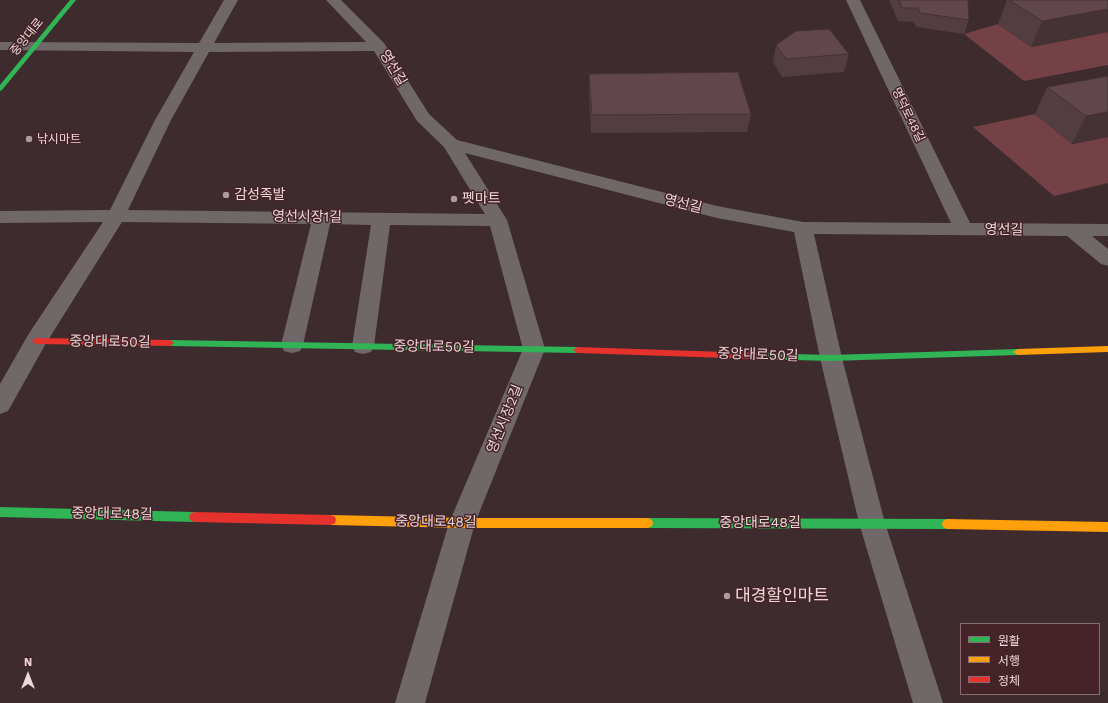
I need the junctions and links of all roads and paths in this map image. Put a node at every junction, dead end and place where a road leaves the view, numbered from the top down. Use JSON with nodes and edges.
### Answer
{"nodes":[{"id":1,"x":73,"y":0,"type":"edge"},
{"id":2,"x":231,"y":0,"type":"edge"},
{"id":3,"x":333,"y":0,"type":"edge"},
{"id":4,"x":853,"y":0,"type":"edge"},
{"id":5,"x":0,"y":46,"type":"edge"},
{"id":6,"x":35,"y":46,"type":"junction"},
{"id":7,"x":379,"y":46,"type":"junction"},
{"id":8,"x":202,"y":48,"type":"junction"},
{"id":9,"x":0,"y":88,"type":"edge"},
{"id":10,"x":451,"y":144,"type":"junction"},
{"id":11,"x":116,"y":216,"type":"junction"},
{"id":12,"x":0,"y":217,"type":"edge"},
{"id":13,"x":322,"y":218,"type":"junction"},
{"id":14,"x":381,"y":218,"type":"junction"},
{"id":15,"x":498,"y":220,"type":"junction"},
{"id":16,"x":803,"y":228,"type":"junction"},
{"id":17,"x":964,"y":230,"type":"junction"},
{"id":18,"x":1108,"y":230,"type":"edge"},
{"id":19,"x":1073,"y":231,"type":"junction"},
{"id":20,"x":1108,"y":259,"type":"edge"},
{"id":21,"x":36,"y":341,"type":"junction"},
{"id":22,"x":292,"y":345,"type":"junction"},
{"id":23,"x":363,"y":346,"type":"junction"},
{"id":24,"x":534,"y":348,"type":"junction"},
{"id":25,"x":1108,"y":349,"type":"edge"},
{"id":26,"x":831,"y":358,"type":"junction"},
{"id":27,"x":0,"y":405,"type":"edge"},
{"id":28,"x":0,"y":512,"type":"edge"},
{"id":29,"x":462,"y":523,"type":"junction"},
{"id":30,"x":872,"y":523,"type":"junction"},
{"id":31,"x":1108,"y":527,"type":"edge"},
{"id":32,"x":410,"y":703,"type":"edge"},
{"id":33,"x":928,"y":703,"type":"edge"}],
"edges":[{"from":1,"to":6,"type":"street","name":"중앙대로"},
{"from":2,"to":8,"type":"street"},
{"from":3,"to":7,"type":"street","name":"영선길"},
{"from":4,"to":17,"type":"street","name":"명덕로48길"},
{"from":5,"to":6,"type":"street"},
{"from":6,"to":8,"type":"street"},
{"from":6,"to":9,"type":"street","name":"중앙대로"},
{"from":7,"to":8,"type":"street"},
{"from":7,"to":10,"type":"street","name":"영선길"},
{"from":8,"to":11,"type":"street"},
{"from":10,"to":15,"type":"street"},
{"from":10,"to":16,"type":"street","name":"영선길"},
{"from":11,"to":12,"type":"street","name":"영선시장1길"},
{"from":11,"to":13,"type":"street","name":"영선시장1길"},
{"from":11,"to":21,"type":"street"},
{"from":13,"to":14,"type":"street","name":"영선시장1길"},
{"from":13,"to":22,"type":"street"},
{"from":14,"to":15,"type":"street","name":"영선시장1길"},
{"from":14,"to":23,"type":"street"},
{"from":15,"to":24,"type":"street"},
{"from":16,"to":17,"type":"street","name":"영선길"},
{"from":16,"to":26,"type":"street"},
{"from":17,"to":19,"type":"street","name":"영선길"},
{"from":18,"to":19,"type":"street","name":"영선길"},
{"from":19,"to":20,"type":"street"},
{"from":21,"to":22,"type":"street","name":"중앙대로50길"},
{"from":21,"to":27,"type":"street"},
{"from":22,"to":23,"type":"street","name":"중앙대로50길"},
{"from":23,"to":24,"type":"street","name":"중앙대로50길"},
{"from":24,"to":26,"type":"street","name":"중앙대로50길"},
{"from":24,"to":29,"type":"street","name":"영선시장2길"},
{"from":25,"to":26,"type":"street","name":"중앙대로50길"},
{"from":26,"to":30,"type":"street"},
{"from":28,"to":29,"type":"street","name":"중앙대로48길"},
{"from":29,"to":30,"type":"street","name":"중앙대로48길"},
{"from":29,"to":32,"type":"street","name":"영선시장2길"},
{"from":30,"to":31,"type":"street","name":"중앙대로48길"},
{"from":30,"to":33,"type":"street"}]}
